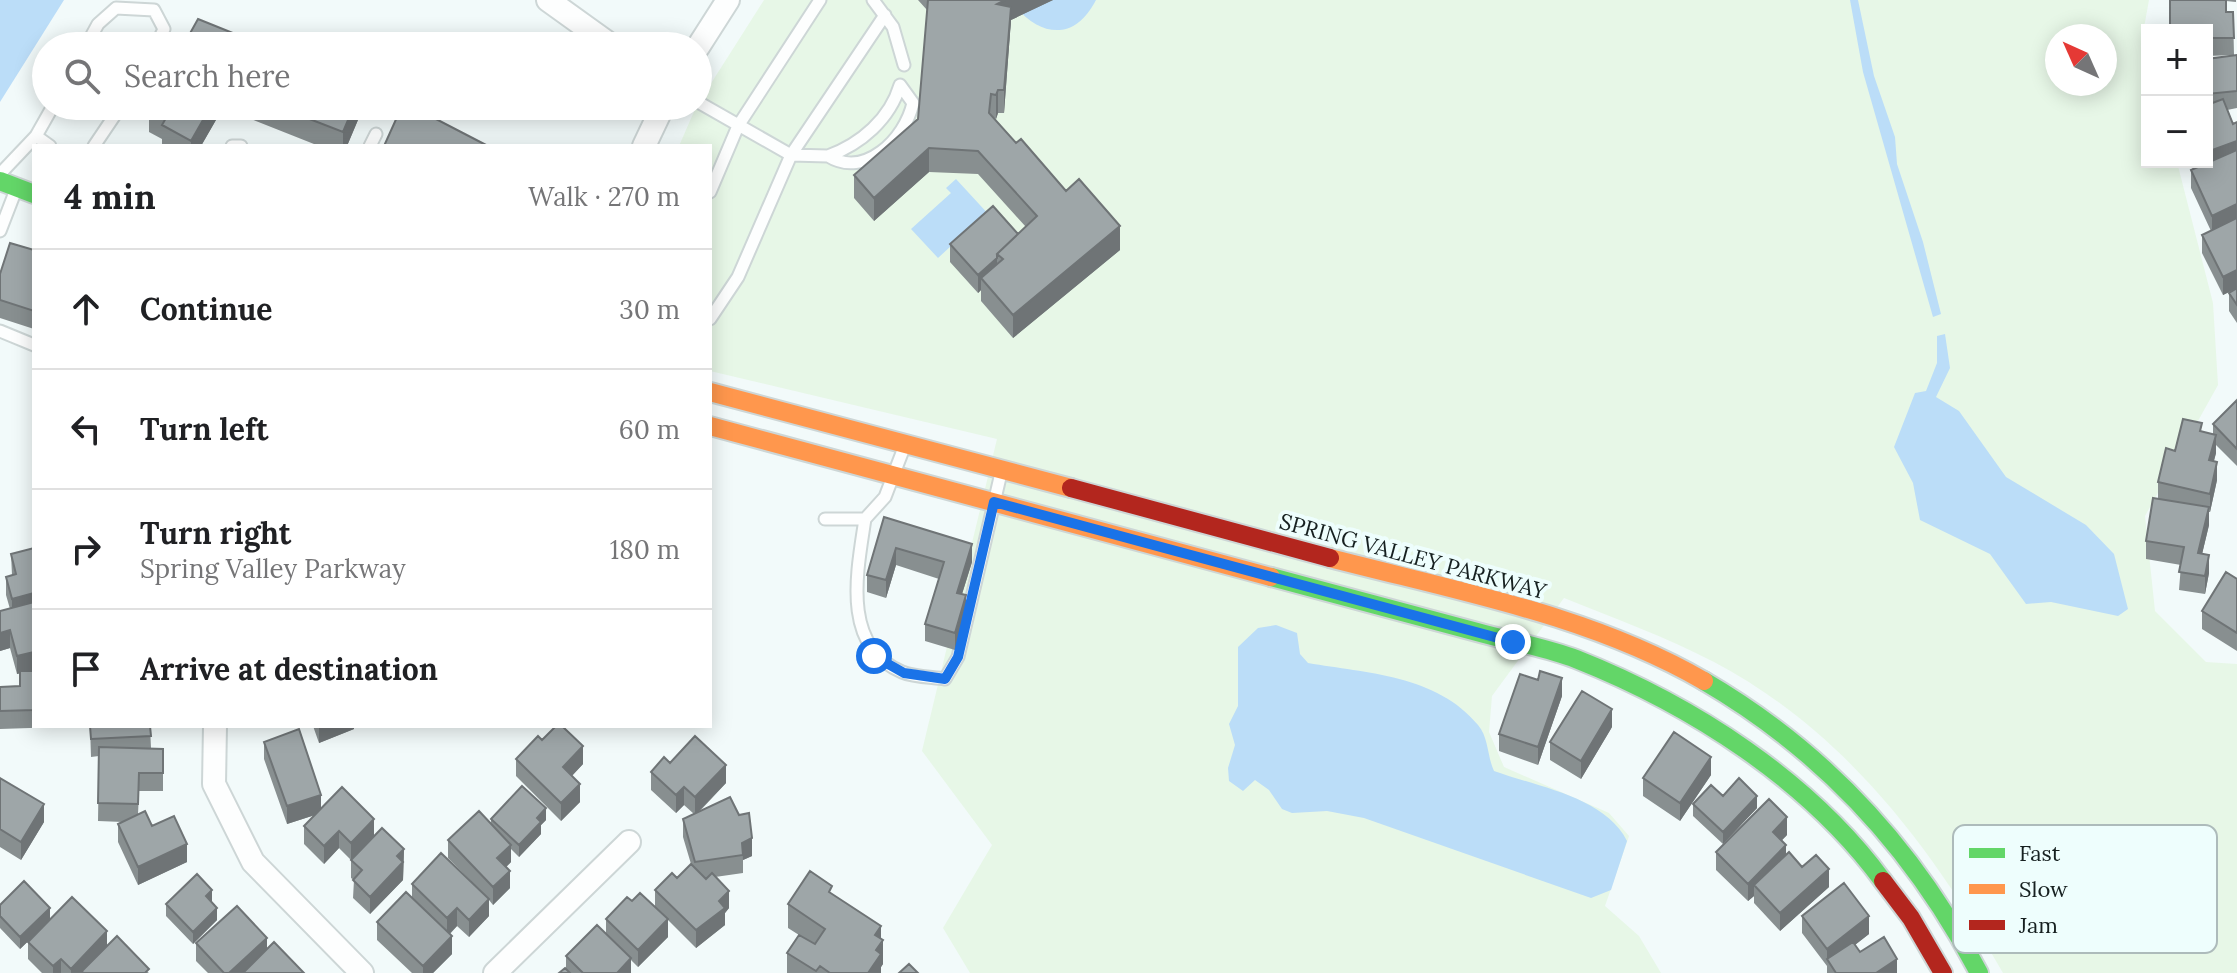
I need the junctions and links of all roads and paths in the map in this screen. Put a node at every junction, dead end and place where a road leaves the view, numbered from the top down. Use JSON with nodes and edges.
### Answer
{"nodes":[{"id":1,"x":548,"y":0,"type":"edge"},
{"id":2,"x":728,"y":0,"type":"edge"},
{"id":3,"x":820,"y":0,"type":"edge"},
{"id":4,"x":873,"y":0,"type":"edge"},
{"id":5,"x":885,"y":15,"type":"junction"},
{"id":6,"x":94,"y":32,"type":"edge"},
{"id":7,"x":163,"y":32,"type":"edge"},
{"id":8,"x":593,"y":32,"type":"edge"},
{"id":9,"x":708,"y":32,"type":"edge"},
{"id":10,"x":904,"y":65,"type":"dead end"},
{"id":11,"x":712,"y":110,"type":"edge"},
{"id":12,"x":45,"y":120,"type":"edge"},
{"id":13,"x":112,"y":120,"type":"edge"},
{"id":14,"x":656,"y":120,"type":"edge"},
{"id":15,"x":738,"y":126,"type":"junction"},
{"id":16,"x":376,"y":134,"type":"dead end"},
{"id":17,"x":36,"y":136,"type":"junction"},
{"id":18,"x":47,"y":144,"type":"edge"},
{"id":19,"x":95,"y":144,"type":"edge"},
{"id":20,"x":371,"y":144,"type":"edge"},
{"id":21,"x":645,"y":144,"type":"edge"},
{"id":22,"x":791,"y":155,"type":"junction"},
{"id":23,"x":828,"y":156,"type":"junction"},
{"id":24,"x":0,"y":174,"type":"edge"},
{"id":25,"x":17,"y":187,"type":"edge"},
{"id":26,"x":712,"y":187,"type":"edge"},
{"id":27,"x":0,"y":231,"type":"edge"},
{"id":28,"x":712,"y":316,"type":"edge"},
{"id":29,"x":0,"y":331,"type":"edge"},
{"id":30,"x":32,"y":344,"type":"edge"},
{"id":31,"x":712,"y":393,"type":"edge"},
{"id":32,"x":712,"y":427,"type":"edge"},
{"id":33,"x":906,"y":444,"type":"junction"},
{"id":34,"x":1001,"y":473,"type":"junction"},
{"id":35,"x":893,"y":476,"type":"junction"},
{"id":36,"x":994,"y":502,"type":"junction"},
{"id":37,"x":825,"y":519,"type":"dead end"},
{"id":38,"x":865,"y":519,"type":"junction"},
{"id":39,"x":215,"y":728,"type":"edge"},
{"id":40,"x":629,"y":842,"type":"dead end"},
{"id":41,"x":1953,"y":930,"type":"edge"},
{"id":42,"x":1967,"y":953,"type":"edge"},
{"id":43,"x":362,"y":973,"type":"edge"},
{"id":44,"x":495,"y":973,"type":"edge"},
{"id":45,"x":1943,"y":973,"type":"edge"},
{"id":46,"x":1979,"y":973,"type":"edge"}],
"edges":[{"from":1,"to":8,"type":"street"},
{"from":2,"to":9,"type":"street"},
{"from":3,"to":15,"type":"lane"},
{"from":4,"to":5,"type":"lane"},
{"from":5,"to":10,"type":"lane"},
{"from":5,"to":22,"type":"lane"},
{"from":6,"to":7,"type":"lane"},
{"from":11,"to":15,"type":"lane"},
{"from":12,"to":17,"type":"lane"},
{"from":13,"to":19,"type":"lane"},
{"from":14,"to":21,"type":"street"},
{"from":15,"to":22,"type":"lane"},
{"from":15,"to":26,"type":"lane"},
{"from":16,"to":20,"type":"lane"},
{"from":17,"to":18,"type":"lane"},
{"from":17,"to":24,"type":"lane"},
{"from":22,"to":23,"type":"lane"},
{"from":22,"to":28,"type":"lane"},
{"from":23,"to":23,"type":"lane"},
{"from":25,"to":27,"type":"lane"},
{"from":29,"to":30,"type":"lane"},
{"from":31,"to":33,"type":"street","name":"SPRING VALLEY PARKWAY"},
{"from":32,"to":35,"type":"street"},
{"from":33,"to":34,"type":"street","name":"SPRING VALLEY PARKWAY"},
{"from":33,"to":35,"type":"lane"},
{"from":34,"to":36,"type":"lane"},
{"from":34,"to":41,"type":"street","name":"SPRING VALLEY PARKWAY"},
{"from":35,"to":36,"type":"street"},
{"from":35,"to":38,"type":"lane"},
{"from":36,"to":38,"type":"lane"},
{"from":36,"to":45,"type":"street"},
{"from":37,"to":38,"type":"lane"},
{"from":39,"to":43,"type":"street"},
{"from":40,"to":44,"type":"street"},
{"from":42,"to":46,"type":"street","name":"SPRING VALLEY PARKWAY"}]}
